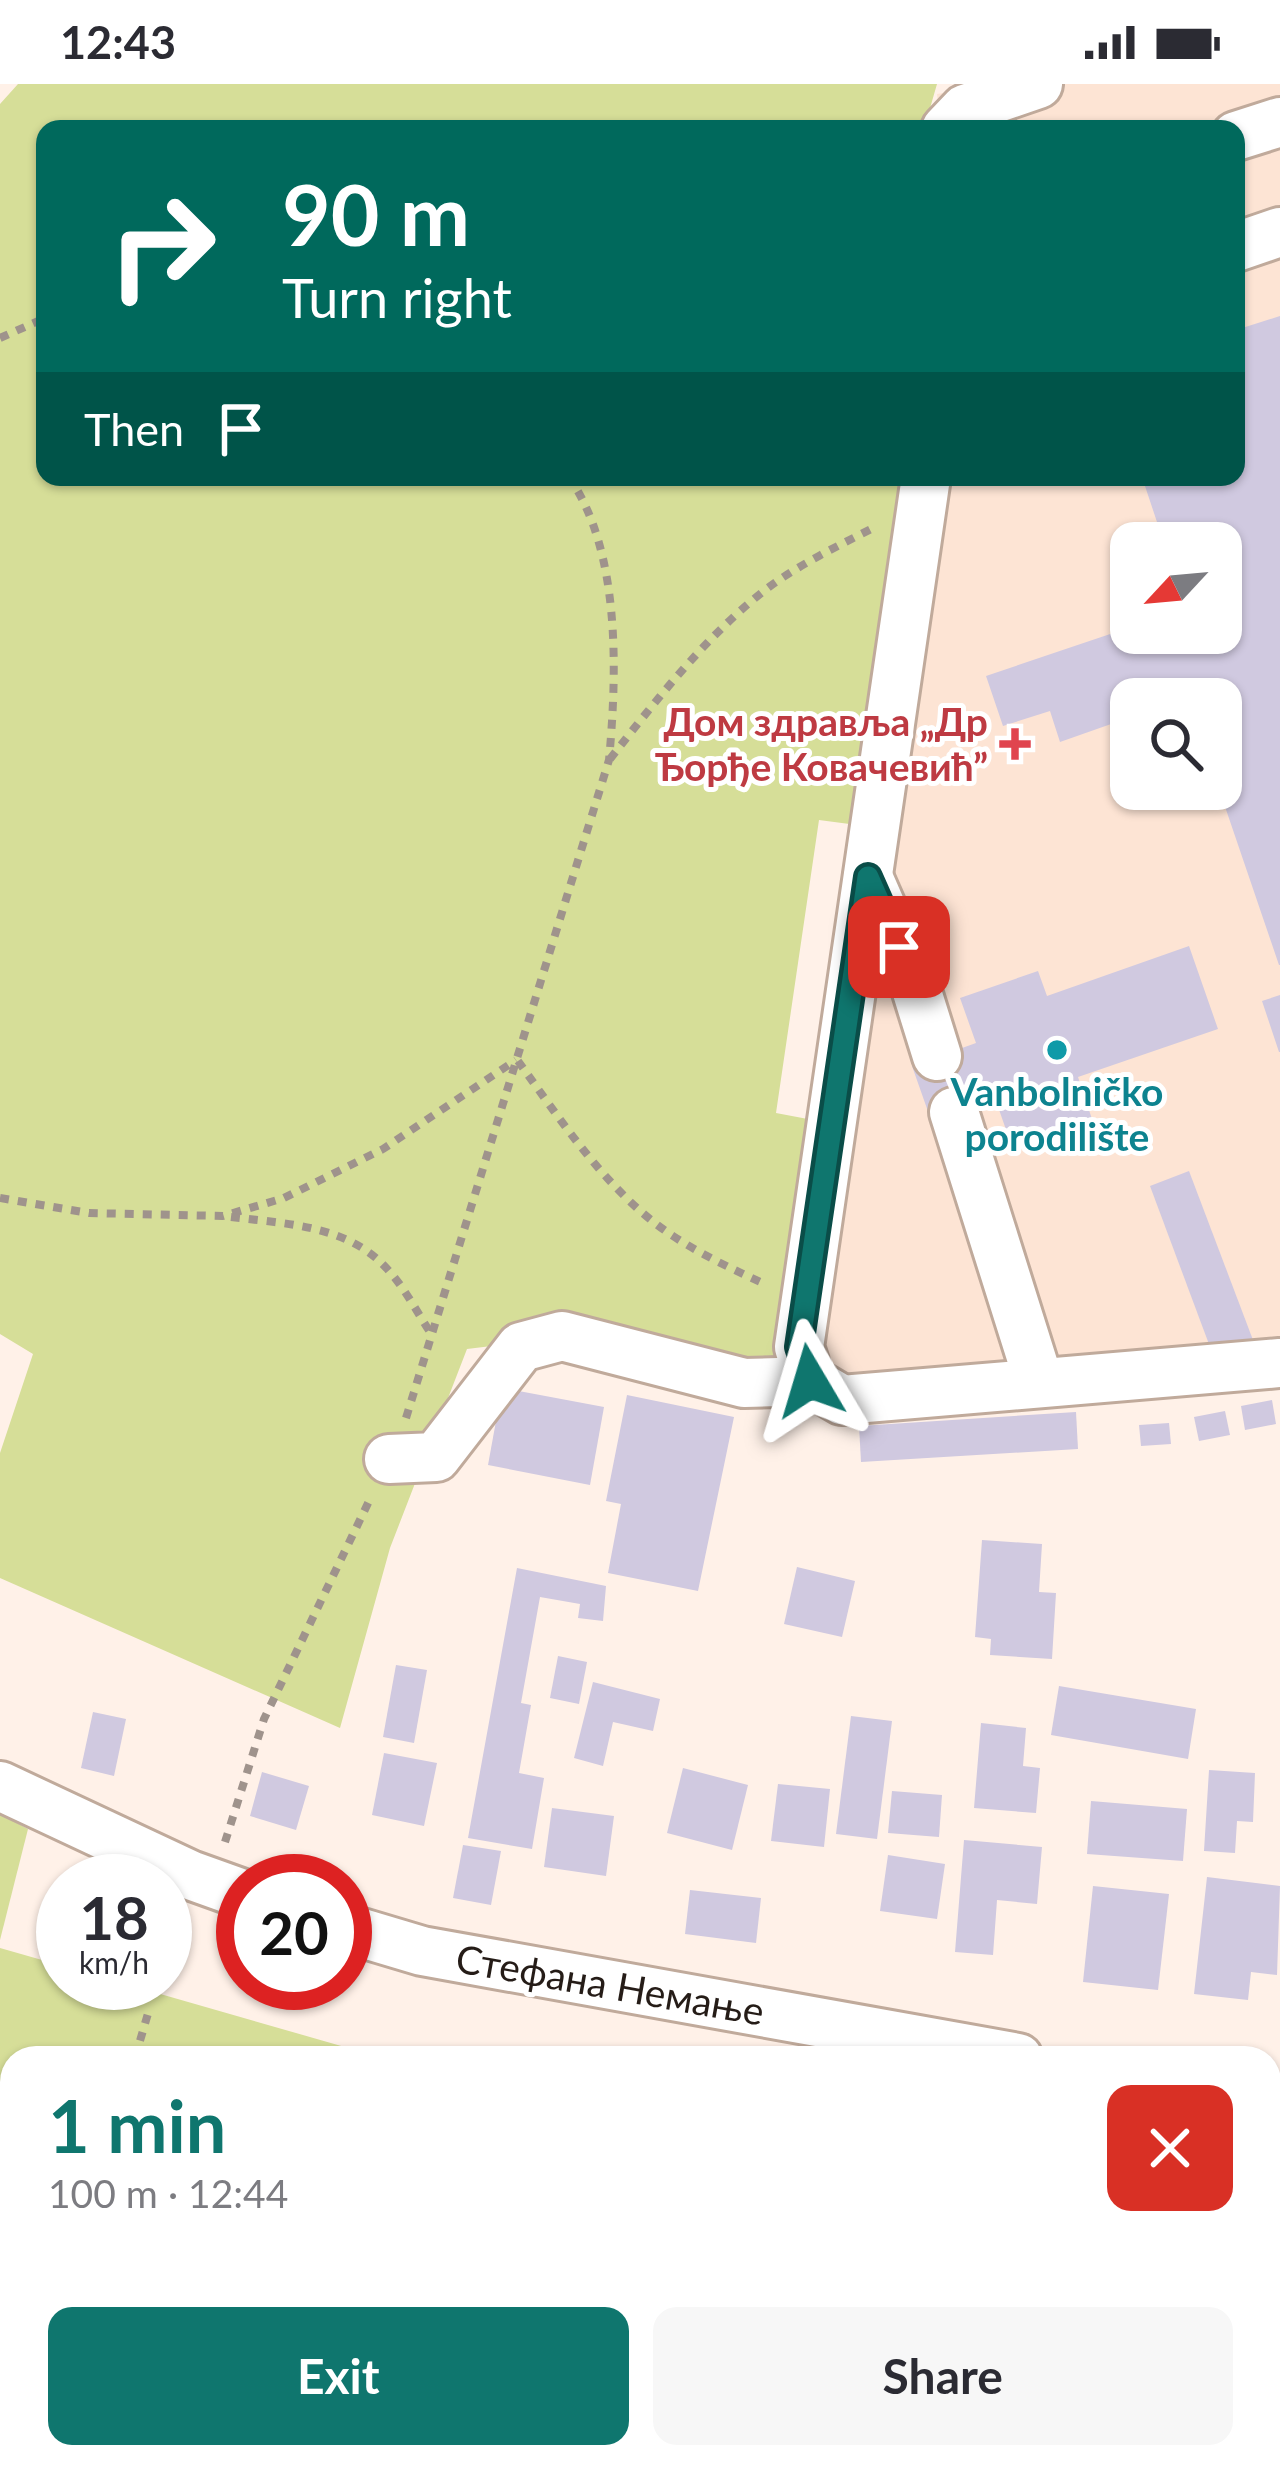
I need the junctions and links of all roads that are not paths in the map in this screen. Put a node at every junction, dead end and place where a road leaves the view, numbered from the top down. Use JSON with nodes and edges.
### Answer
{"nodes":[{"id":1,"x":1038,"y":84,"type":"edge"},
{"id":2,"x":955,"y":120,"type":"edge"},
{"id":3,"x":1280,"y":122,"type":"edge"},
{"id":4,"x":1245,"y":133,"type":"edge"},
{"id":5,"x":1280,"y":232,"type":"edge"},
{"id":6,"x":1245,"y":244,"type":"edge"},
{"id":7,"x":925,"y":490,"type":"edge"},
{"id":8,"x":868,"y":877,"type":"junction"},
{"id":9,"x":937,"y":1056,"type":"dead end"},
{"id":10,"x":954,"y":1112,"type":"dead end"},
{"id":11,"x":1280,"y":1364,"type":"edge"},
{"id":12,"x":810,"y":1381,"type":"junction"},
{"id":13,"x":1039,"y":1382,"type":"junction"},
{"id":14,"x":389,"y":1459,"type":"dead end"},
{"id":15,"x":0,"y":1786,"type":"edge"},
{"id":16,"x":216,"y":1884,"type":"edge"},
{"id":17,"x":372,"y":1936,"type":"edge"},
{"id":18,"x":951,"y":2046,"type":"edge"}],
"edges":[{"from":1,"to":2,"type":"street"},
{"from":3,"to":4,"type":"street"},
{"from":5,"to":6,"type":"street"},
{"from":7,"to":8,"type":"street"},
{"from":8,"to":9,"type":"street"},
{"from":8,"to":12,"type":"street"},
{"from":10,"to":13,"type":"street"},
{"from":11,"to":13,"type":"street"},
{"from":12,"to":13,"type":"street"},
{"from":12,"to":14,"type":"street"},
{"from":15,"to":16,"type":"street"},
{"from":17,"to":18,"type":"street","name":"Стефана Немање"}]}
